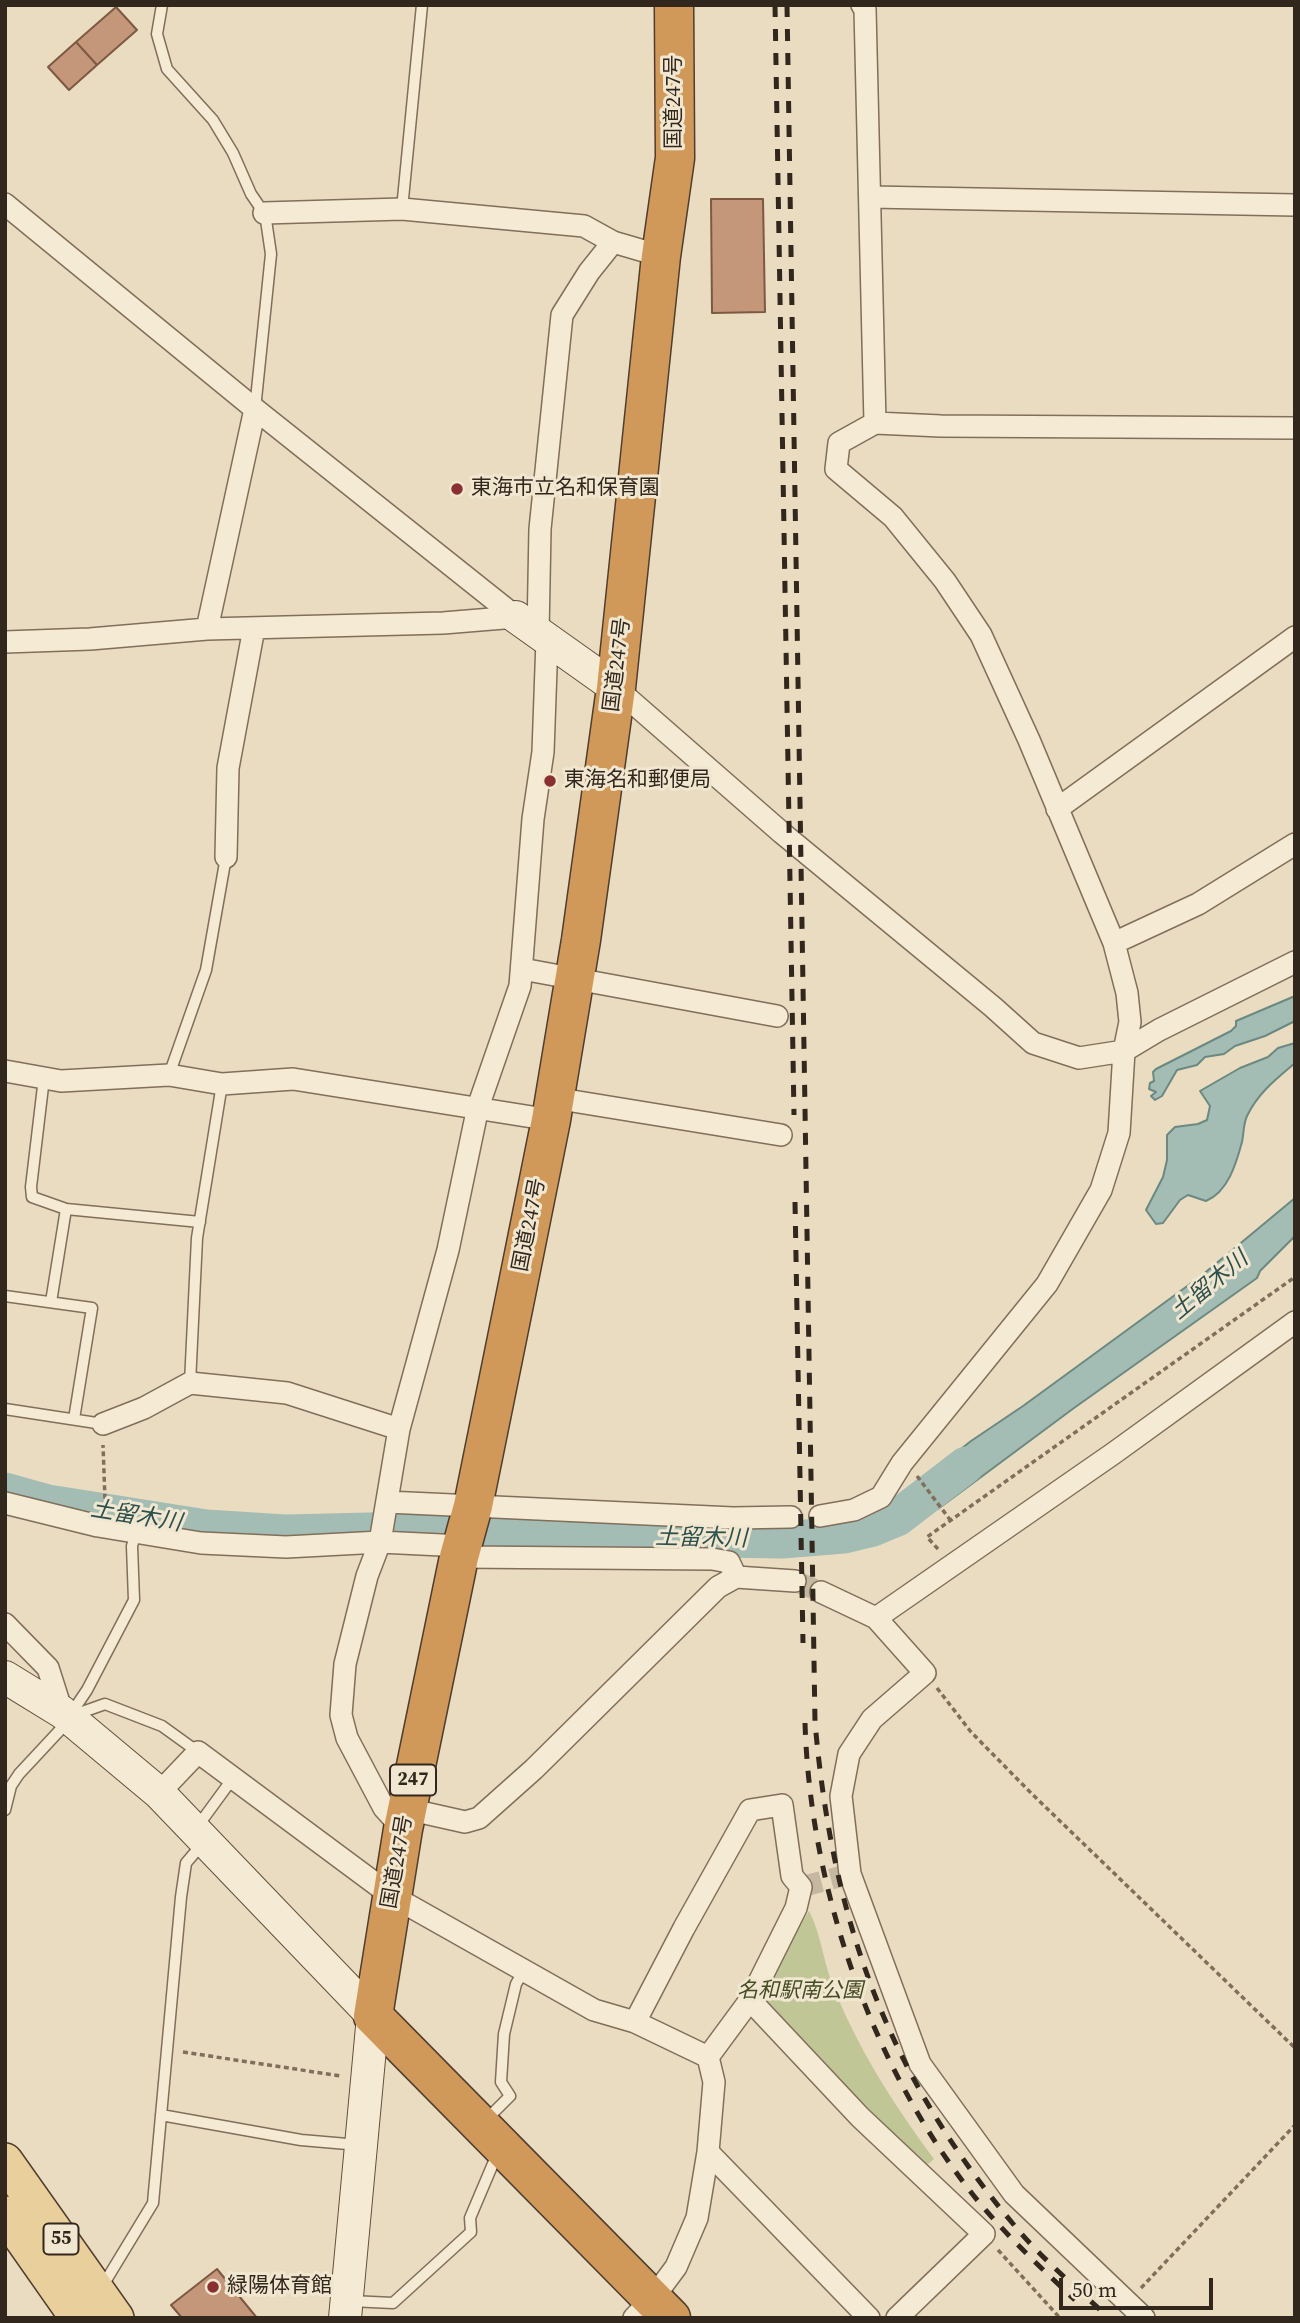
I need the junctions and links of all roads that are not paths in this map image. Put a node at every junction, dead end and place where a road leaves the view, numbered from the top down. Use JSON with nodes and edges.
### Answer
{"nodes":[{"id":1,"x":162,"y":5,"type":"edge"},
{"id":2,"x":422,"y":5,"type":"edge"},
{"id":3,"x":674,"y":5,"type":"edge"},
{"id":4,"x":862,"y":5,"type":"edge"},
{"id":5,"x":870,"y":197,"type":"junction"},
{"id":6,"x":5,"y":204,"type":"edge"},
{"id":7,"x":1295,"y":205,"type":"edge"},
{"id":8,"x":402,"y":209,"type":"junction"},
{"id":9,"x":264,"y":213,"type":"junction"},
{"id":10,"x":613,"y":242,"type":"junction"},
{"id":11,"x":661,"y":256,"type":"junction"},
{"id":12,"x":254,"y":409,"type":"junction"},
{"id":13,"x":875,"y":423,"type":"junction"},
{"id":14,"x":1295,"y":428,"type":"edge"},
{"id":15,"x":254,"y":628,"type":"junction"},
{"id":16,"x":207,"y":629,"type":"junction"},
{"id":17,"x":534,"y":630,"type":"junction"},
{"id":18,"x":1295,"y":637,"type":"edge"},
{"id":19,"x":5,"y":642,"type":"edge"},
{"id":20,"x":616,"y":688,"type":"junction"},
{"id":21,"x":1057,"y":809,"type":"junction"},
{"id":22,"x":1295,"y":844,"type":"edge"},
{"id":23,"x":226,"y":856,"type":"joint"},
{"id":24,"x":1114,"y":943,"type":"junction"},
{"id":25,"x":1295,"y":962,"type":"edge"},
{"id":26,"x":522,"y":969,"type":"junction"},
{"id":27,"x":574,"y":978,"type":"junction"},
{"id":28,"x":776,"y":1016,"type":"dead end"},
{"id":29,"x":1125,"y":1051,"type":"junction"},
{"id":30,"x":5,"y":1070,"type":"edge"},
{"id":31,"x":169,"y":1075,"type":"junction"},
{"id":32,"x":44,"y":1078,"type":"junction"},
{"id":33,"x":222,"y":1084,"type":"junction"},
{"id":34,"x":478,"y":1107,"type":"junction"},
{"id":35,"x":552,"y":1109,"type":"junction"},
{"id":36,"x":781,"y":1135,"type":"dead end"},
{"id":37,"x":66,"y":1209,"type":"junction"},
{"id":38,"x":200,"y":1222,"type":"junction"},
{"id":39,"x":5,"y":1296,"type":"edge"},
{"id":40,"x":51,"y":1302,"type":"junction"},
{"id":41,"x":1295,"y":1322,"type":"edge"},
{"id":42,"x":190,"y":1383,"type":"junction"},
{"id":43,"x":5,"y":1409,"type":"edge"},
{"id":44,"x":74,"y":1419,"type":"junction"},
{"id":45,"x":103,"y":1424,"type":"joint"},
{"id":46,"x":399,"y":1429,"type":"junction"},
{"id":47,"x":5,"y":1503,"type":"edge"},
{"id":48,"x":387,"y":1506,"type":"junction"},
{"id":49,"x":820,"y":1516,"type":"dead end"},
{"id":50,"x":791,"y":1517,"type":"dead end"},
{"id":51,"x":466,"y":1531,"type":"junction"},
{"id":52,"x":136,"y":1532,"type":"junction"},
{"id":53,"x":380,"y":1542,"type":"junction"},
{"id":54,"x":736,"y":1577,"type":"junction"},
{"id":55,"x":795,"y":1581,"type":"tunnel mouth"},
{"id":56,"x":821,"y":1592,"type":"tunnel mouth"},
{"id":57,"x":876,"y":1618,"type":"junction"},
{"id":58,"x":5,"y":1624,"type":"edge"},
{"id":59,"x":5,"y":1677,"type":"edge"},
{"id":60,"x":65,"y":1714,"type":"junction"},
{"id":61,"x":198,"y":1752,"type":"junction"},
{"id":62,"x":233,"y":1778,"type":"junction"},
{"id":63,"x":159,"y":1793,"type":"junction"},
{"id":64,"x":5,"y":1810,"type":"edge"},
{"id":65,"x":405,"y":1819,"type":"junction"},
{"id":66,"x":198,"y":1835,"type":"junction"},
{"id":67,"x":392,"y":1896,"type":"junction"},
{"id":68,"x":523,"y":1972,"type":"junction"},
{"id":69,"x":750,"y":2000,"type":"junction"},
{"id":70,"x":373,"y":2016,"type":"junction"},
{"id":71,"x":635,"y":2022,"type":"junction"},
{"id":72,"x":708,"y":2057,"type":"junction"},
{"id":73,"x":161,"y":2115,"type":"junction"},
{"id":74,"x":493,"y":2137,"type":"junction"},
{"id":75,"x":362,"y":2145,"type":"junction"},
{"id":76,"x":708,"y":2152,"type":"junction"},
{"id":77,"x":5,"y":2161,"type":"edge"},
{"id":78,"x":5,"y":2214,"type":"edge"},
{"id":79,"x":97,"y":2309,"type":"edge"},
{"id":80,"x":346,"y":2309,"type":"edge"},
{"id":81,"x":653,"y":2311,"type":"edge"},
{"id":82,"x":869,"y":2318,"type":"edge"},
{"id":83,"x":897,"y":2318,"type":"edge"},
{"id":84,"x":1144,"y":2318,"type":"edge"}],
"edges":[{"from":1,"to":9,"type":"lane"},
{"from":2,"to":8,"type":"lane"},
{"from":3,"to":11,"type":"highway","name":"国道247号","number":"247"},
{"from":4,"to":5,"type":"street"},
{"from":5,"to":7,"type":"street"},
{"from":5,"to":13,"type":"street"},
{"from":6,"to":12,"type":"street"},
{"from":8,"to":9,"type":"street"},
{"from":8,"to":10,"type":"street"},
{"from":9,"to":12,"type":"lane"},
{"from":10,"to":11,"type":"street"},
{"from":10,"to":17,"type":"street"},
{"from":11,"to":20,"type":"highway","name":"国道247号","number":"247"},
{"from":12,"to":16,"type":"street"},
{"from":12,"to":17,"type":"street"},
{"from":13,"to":14,"type":"street"},
{"from":13,"to":21,"type":"street"},
{"from":15,"to":16,"type":"street"},
{"from":15,"to":17,"type":"street"},
{"from":15,"to":23,"type":"street"},
{"from":16,"to":19,"type":"street"},
{"from":17,"to":20,"type":"street"},
{"from":17,"to":26,"type":"street"},
{"from":18,"to":21,"type":"street"},
{"from":20,"to":27,"type":"highway","name":"国道247号","number":"247"},
{"from":20,"to":29,"type":"street"},
{"from":21,"to":24,"type":"street"},
{"from":22,"to":24,"type":"street"},
{"from":23,"to":31,"type":"lane"},
{"from":24,"to":29,"type":"street"},
{"from":25,"to":29,"type":"street"},
{"from":26,"to":27,"type":"street"},
{"from":26,"to":34,"type":"street"},
{"from":27,"to":28,"type":"street"},
{"from":27,"to":35,"type":"highway","name":"国道247号","number":"247"},
{"from":29,"to":49,"type":"street"},
{"from":30,"to":32,"type":"street"},
{"from":31,"to":32,"type":"street"},
{"from":31,"to":33,"type":"street"},
{"from":32,"to":37,"type":"lane"},
{"from":33,"to":34,"type":"street"},
{"from":33,"to":38,"type":"lane"},
{"from":34,"to":35,"type":"street"},
{"from":34,"to":46,"type":"street"},
{"from":35,"to":36,"type":"street"},
{"from":35,"to":51,"type":"highway","name":"国道247号","number":"247"},
{"from":37,"to":38,"type":"lane"},
{"from":37,"to":40,"type":"lane"},
{"from":38,"to":42,"type":"lane"},
{"from":39,"to":40,"type":"lane"},
{"from":40,"to":44,"type":"lane"},
{"from":41,"to":57,"type":"street"},
{"from":42,"to":45,"type":"street"},
{"from":42,"to":46,"type":"street"},
{"from":43,"to":44,"type":"lane"},
{"from":44,"to":45,"type":"lane"},
{"from":46,"to":48,"type":"street"},
{"from":47,"to":52,"type":"street"},
{"from":48,"to":51,"type":"street"},
{"from":48,"to":53,"type":"street"},
{"from":50,"to":51,"type":"street"},
{"from":51,"to":53,"type":"street"},
{"from":51,"to":54,"type":"street"},
{"from":51,"to":65,"type":"highway","name":"国道247号","number":"247"},
{"from":52,"to":53,"type":"street"},
{"from":52,"to":60,"type":"lane"},
{"from":53,"to":65,"type":"street"},
{"from":54,"to":55,"type":"street"},
{"from":54,"to":65,"type":"street"},
{"from":56,"to":57,"type":"street"},
{"from":57,"to":84,"type":"street"},
{"from":58,"to":60,"type":"street"},
{"from":59,"to":60,"type":"street"},
{"from":60,"to":61,"type":"lane"},
{"from":60,"to":63,"type":"street"},
{"from":60,"to":64,"type":"lane"},
{"from":61,"to":62,"type":"street"},
{"from":61,"to":63,"type":"street"},
{"from":62,"to":66,"type":"lane"},
{"from":62,"to":67,"type":"street"},
{"from":63,"to":66,"type":"street"},
{"from":65,"to":67,"type":"highway","name":"国道247号","number":"247"},
{"from":66,"to":70,"type":"street"},
{"from":66,"to":73,"type":"lane"},
{"from":67,"to":68,"type":"street"},
{"from":67,"to":70,"type":"highway","name":"国道247号","number":"247"},
{"from":68,"to":71,"type":"street"},
{"from":68,"to":74,"type":"lane"},
{"from":69,"to":71,"type":"street"},
{"from":69,"to":72,"type":"street"},
{"from":69,"to":83,"type":"street"},
{"from":70,"to":74,"type":"highway"},
{"from":70,"to":75,"type":"street"},
{"from":71,"to":72,"type":"street"},
{"from":72,"to":76,"type":"street"},
{"from":73,"to":75,"type":"lane"},
{"from":73,"to":79,"type":"lane"},
{"from":74,"to":80,"type":"lane"},
{"from":74,"to":81,"type":"highway"},
{"from":75,"to":80,"type":"street"},
{"from":76,"to":81,"type":"street"},
{"from":76,"to":82,"type":"street"},
{"from":77,"to":79,"type":"main road","number":"55"},
{"from":78,"to":79,"type":"main road","number":"55"}]}
